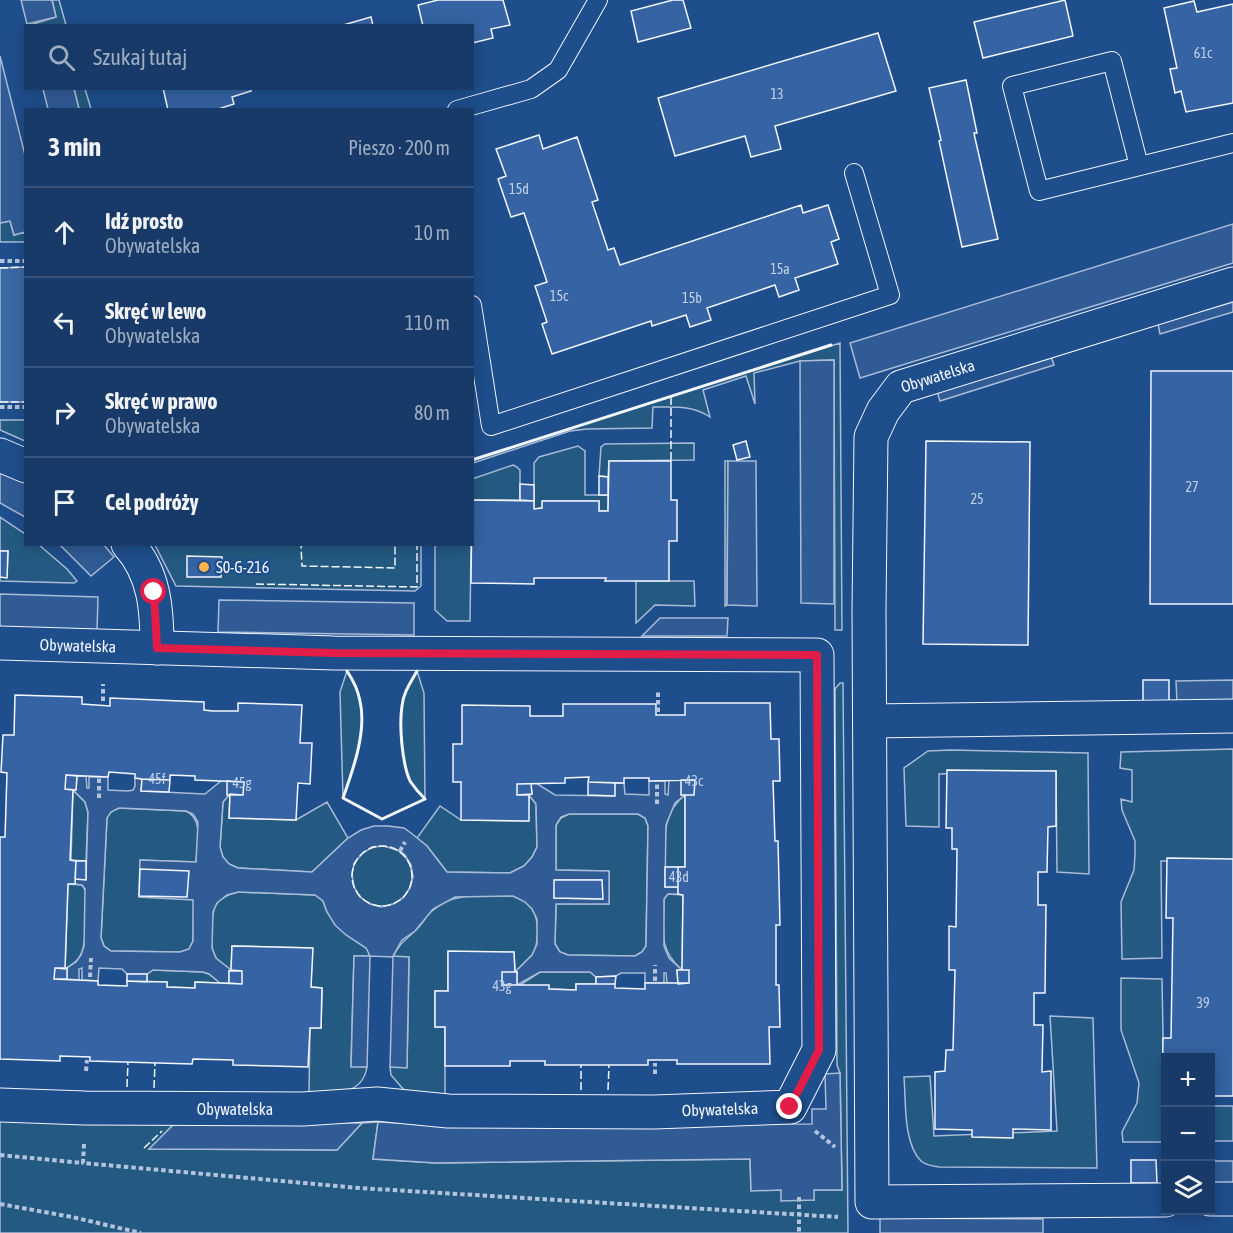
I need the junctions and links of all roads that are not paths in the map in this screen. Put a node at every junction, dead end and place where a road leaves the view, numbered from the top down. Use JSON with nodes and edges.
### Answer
{"nodes":[{"id":1,"x":598,"y":0,"type":"edge"},
{"id":2,"x":464,"y":108,"type":"edge"},
{"id":3,"x":1233,"y":143,"type":"edge"},
{"id":4,"x":1139,"y":166,"type":"junction"},
{"id":5,"x":854,"y":173,"type":"dead end"},
{"id":6,"x":1233,"y":284,"type":"edge"},
{"id":7,"x":474,"y":317,"type":"edge"},
{"id":8,"x":0,"y":455,"type":"edge"},
{"id":9,"x":24,"y":465,"type":"edge"},
{"id":10,"x":130,"y":546,"type":"edge"},
{"id":11,"x":0,"y":643,"type":"edge"},
{"id":12,"x":157,"y":648,"type":"junction"},
{"id":13,"x":1233,"y":716,"type":"edge"},
{"id":14,"x":870,"y":721,"type":"junction"},
{"id":15,"x":0,"y":1105,"type":"edge"},
{"id":16,"x":1233,"y":1199,"type":"edge"},
{"id":17,"x":1161,"y":1200,"type":"edge"},
{"id":18,"x":1215,"y":1200,"type":"edge"}],
"edges":[{"from":1,"to":2,"type":"lane"},
{"from":3,"to":4,"type":"lane"},
{"from":4,"to":4,"type":"lane"},
{"from":5,"to":7,"type":"lane"},
{"from":6,"to":14,"type":"street","name":"Obywatelska"},
{"from":8,"to":9,"type":"street"},
{"from":10,"to":12,"type":"street"},
{"from":11,"to":12,"type":"street","name":"Obywatelska"},
{"from":12,"to":15,"type":"street","name":"Obywatelska"},
{"from":13,"to":14,"type":"street"},
{"from":14,"to":17,"type":"street","name":"Obywatelska"},
{"from":16,"to":18,"type":"street"}]}
